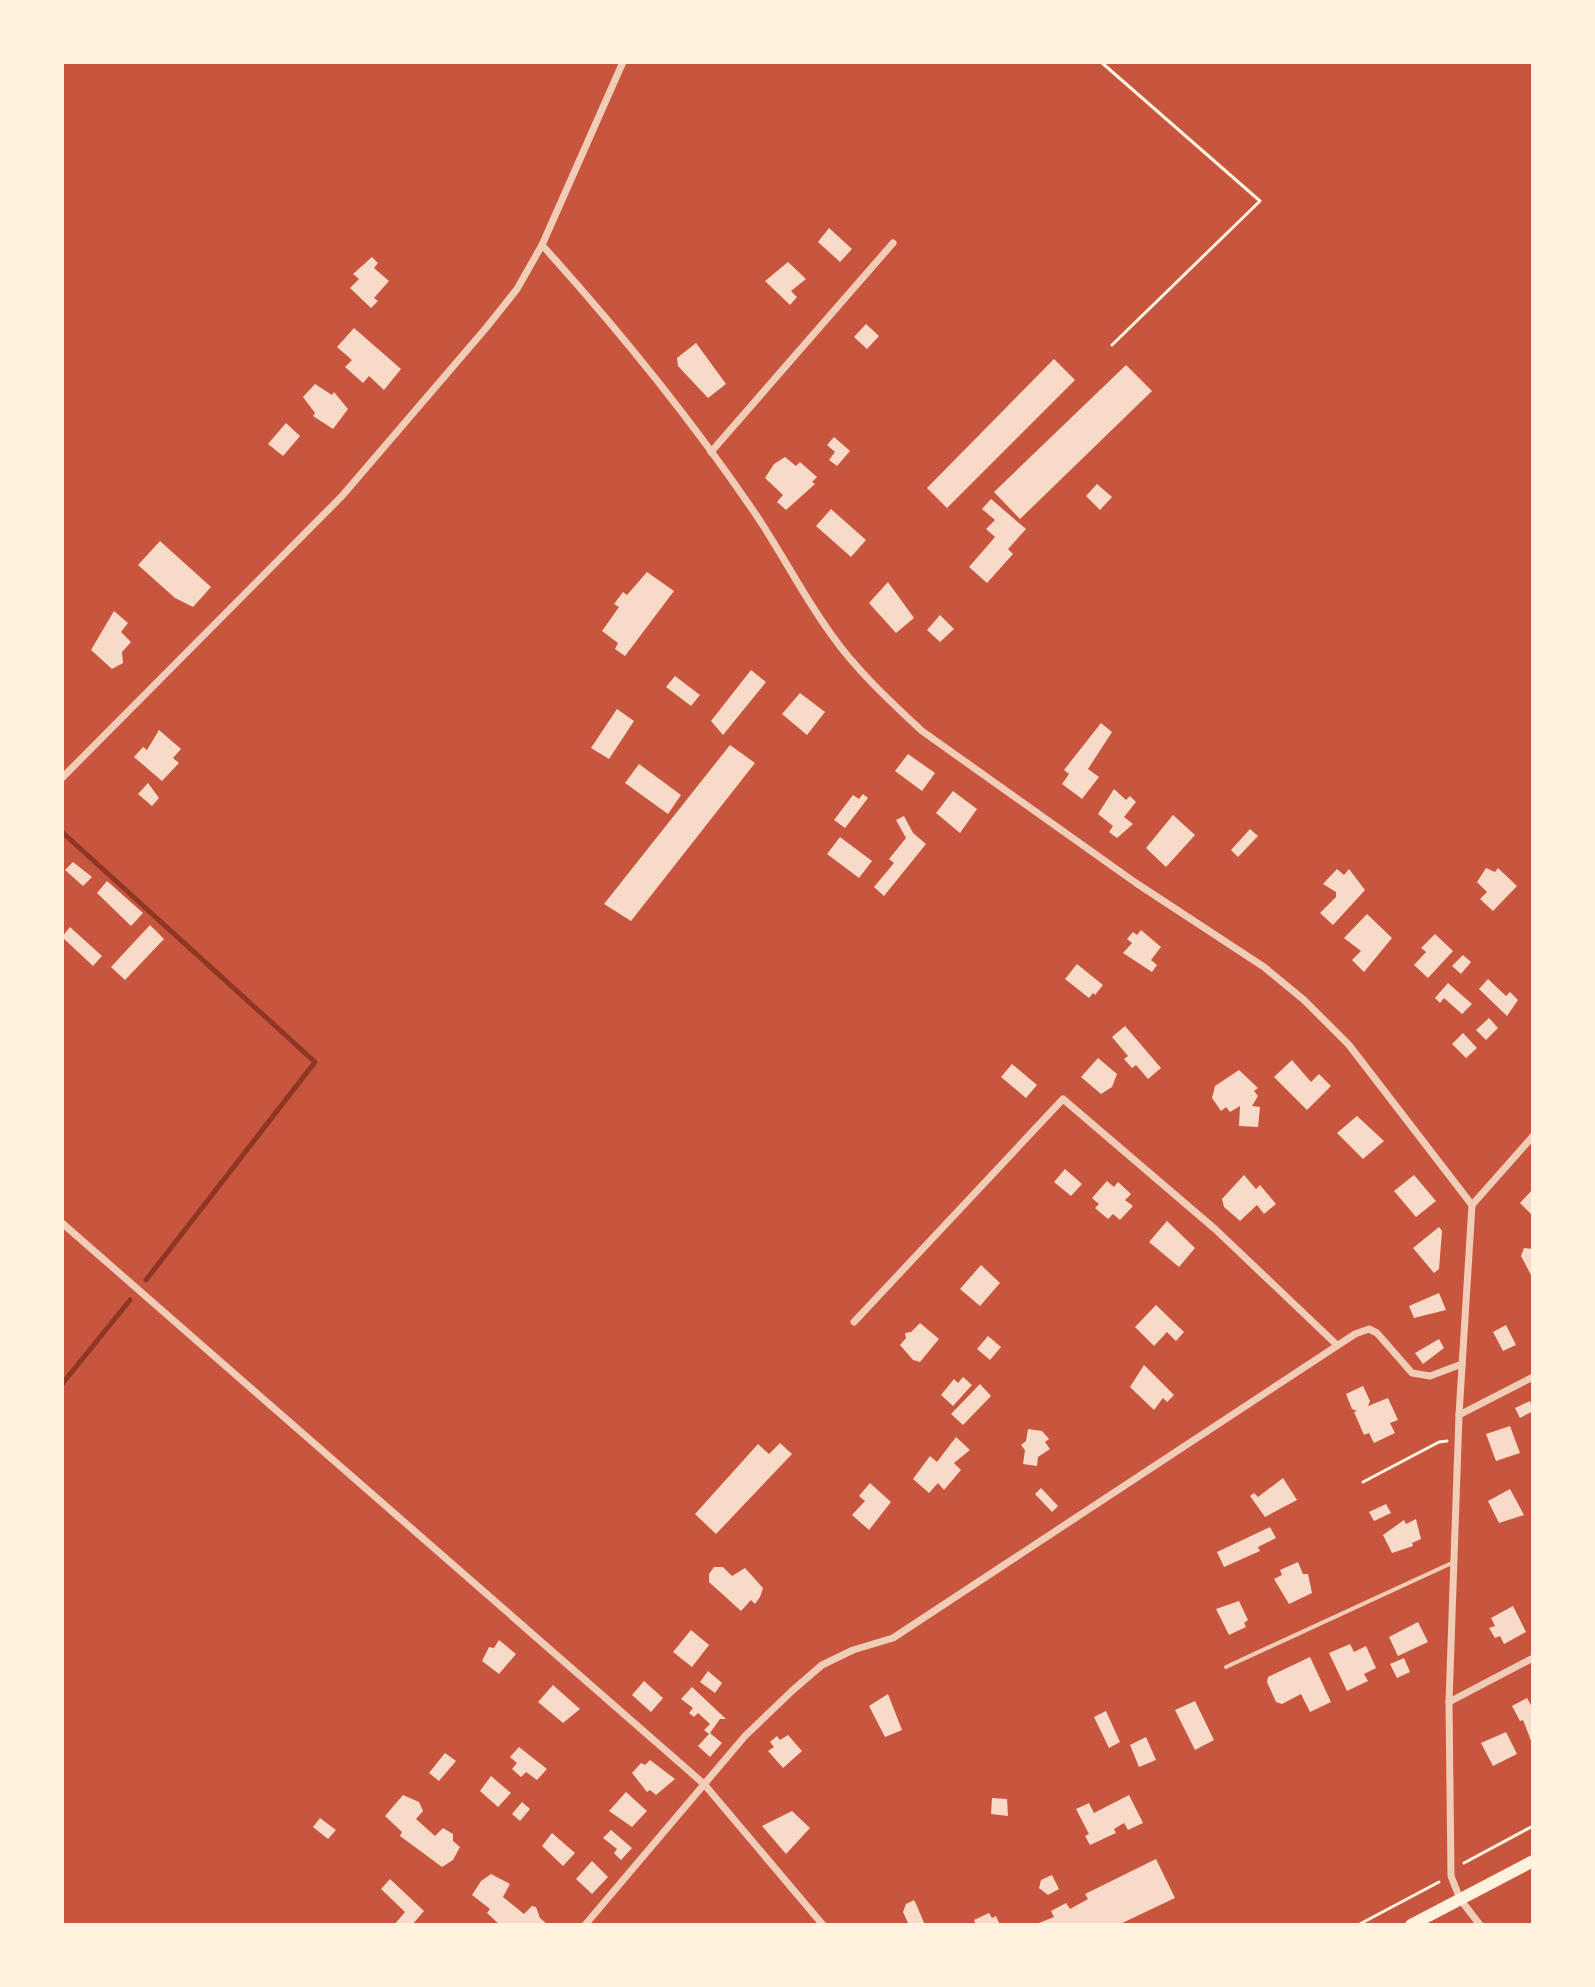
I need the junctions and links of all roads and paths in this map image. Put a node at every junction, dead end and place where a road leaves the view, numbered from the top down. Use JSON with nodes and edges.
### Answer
{"nodes":[{"id":1,"x":623,"y":62,"type":"edge"},
{"id":2,"x":1101,"y":62,"type":"edge"},
{"id":3,"x":893,"y":243,"type":"dead end"},
{"id":4,"x":542,"y":245,"type":"junction"},
{"id":5,"x":1112,"y":345,"type":"dead end"},
{"id":6,"x":711,"y":452,"type":"junction"},
{"id":7,"x":62,"y":778,"type":"edge"},
{"id":8,"x":1533,"y":1136,"type":"edge"},
{"id":9,"x":1472,"y":1205,"type":"junction"},
{"id":10,"x":62,"y":1223,"type":"edge"},
{"id":11,"x":854,"y":1322,"type":"dead end"},
{"id":12,"x":1337,"y":1345,"type":"junction"},
{"id":13,"x":1462,"y":1364,"type":"junction"},
{"id":14,"x":1533,"y":1377,"type":"edge"},
{"id":15,"x":1459,"y":1415,"type":"junction"},
{"id":16,"x":1459,"y":1440,"type":"junction"},
{"id":17,"x":1363,"y":1482,"type":"dead end"},
{"id":18,"x":1457,"y":1561,"type":"junction"},
{"id":19,"x":1533,"y":1658,"type":"edge"},
{"id":20,"x":1226,"y":1667,"type":"dead end"},
{"id":21,"x":1449,"y":1702,"type":"junction"},
{"id":22,"x":704,"y":1784,"type":"junction"},
{"id":23,"x":1533,"y":1861,"type":"edge"},
{"id":24,"x":1460,"y":1899,"type":"junction"},
{"id":25,"x":1418,"y":1923,"type":"edge"},
{"id":26,"x":585,"y":1925,"type":"edge"},
{"id":27,"x":823,"y":1925,"type":"edge"},
{"id":28,"x":1480,"y":1925,"type":"edge"}],
"edges":[{"from":1,"to":4,"type":"street"},
{"from":2,"to":5,"type":"path"},
{"from":3,"to":6,"type":"street"},
{"from":4,"to":6,"type":"street"},
{"from":4,"to":7,"type":"street"},
{"from":6,"to":9,"type":"street"},
{"from":8,"to":9,"type":"street"},
{"from":9,"to":13,"type":"street"},
{"from":10,"to":22,"type":"street"},
{"from":11,"to":12,"type":"street"},
{"from":12,"to":13,"type":"street"},
{"from":12,"to":22,"type":"street"},
{"from":13,"to":15,"type":"street"},
{"from":14,"to":15,"type":"street"},
{"from":15,"to":16,"type":"street"},
{"from":16,"to":17,"type":"path"},
{"from":16,"to":18,"type":"street"},
{"from":18,"to":20,"type":"lane"},
{"from":18,"to":21,"type":"street"},
{"from":19,"to":21,"type":"street"},
{"from":21,"to":24,"type":"street"},
{"from":22,"to":26,"type":"street"},
{"from":22,"to":27,"type":"street"},
{"from":23,"to":24,"type":"main road"},
{"from":24,"to":25,"type":"main road"},
{"from":24,"to":28,"type":"street"}]}
